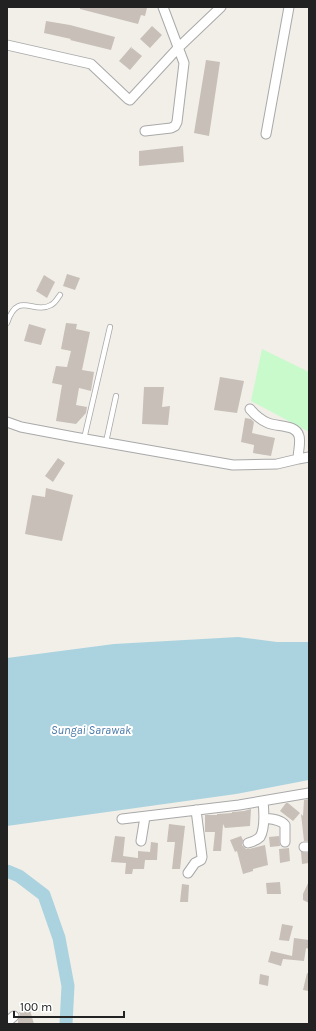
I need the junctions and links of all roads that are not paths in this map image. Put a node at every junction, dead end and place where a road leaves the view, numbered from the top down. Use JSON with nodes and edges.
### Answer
{"nodes":[{"id":1,"x":163,"y":7,"type":"edge"},
{"id":2,"x":221,"y":7,"type":"edge"},
{"id":3,"x":289,"y":7,"type":"edge"},
{"id":4,"x":7,"y":46,"type":"edge"},
{"id":5,"x":178,"y":48,"type":"junction"},
{"id":6,"x":145,"y":131,"type":"dead end"},
{"id":7,"x":266,"y":134,"type":"dead end"},
{"id":8,"x":60,"y":295,"type":"dead end"},
{"id":9,"x":7,"y":323,"type":"edge"},
{"id":10,"x":110,"y":326,"type":"dead end"},
{"id":11,"x":116,"y":396,"type":"dead end"},
{"id":12,"x":250,"y":409,"type":"dead end"},
{"id":13,"x":7,"y":422,"type":"edge"},
{"id":14,"x":84,"y":439,"type":"junction"},
{"id":15,"x":106,"y":442,"type":"junction"},
{"id":16,"x":309,"y":457,"type":"edge"},
{"id":17,"x":298,"y":458,"type":"junction"},
{"id":18,"x":309,"y":793,"type":"edge"},
{"id":19,"x":263,"y":801,"type":"junction"},
{"id":20,"x":196,"y":810,"type":"junction"},
{"id":21,"x":145,"y":817,"type":"junction"},
{"id":22,"x":264,"y":818,"type":"junction"},
{"id":23,"x":122,"y":819,"type":"dead end"},
{"id":24,"x":141,"y":840,"type":"dead end"},
{"id":25,"x":285,"y":842,"type":"dead end"},
{"id":26,"x":248,"y":843,"type":"dead end"},
{"id":27,"x":188,"y":873,"type":"dead end"}],
"edges":[{"from":1,"to":5,"type":"street"},
{"from":2,"to":5,"type":"street"},
{"from":3,"to":7,"type":"street"},
{"from":4,"to":5,"type":"street"},
{"from":5,"to":6,"type":"street"},
{"from":8,"to":9,"type":"lane"},
{"from":10,"to":14,"type":"lane"},
{"from":11,"to":15,"type":"lane"},
{"from":12,"to":17,"type":"street"},
{"from":13,"to":14,"type":"street"},
{"from":14,"to":15,"type":"street"},
{"from":15,"to":17,"type":"street"},
{"from":16,"to":17,"type":"street"},
{"from":18,"to":19,"type":"street"},
{"from":19,"to":20,"type":"street"},
{"from":19,"to":22,"type":"street"},
{"from":20,"to":21,"type":"street"},
{"from":20,"to":27,"type":"street"},
{"from":21,"to":23,"type":"street"},
{"from":21,"to":24,"type":"street"},
{"from":22,"to":25,"type":"street"},
{"from":22,"to":26,"type":"street"}]}
